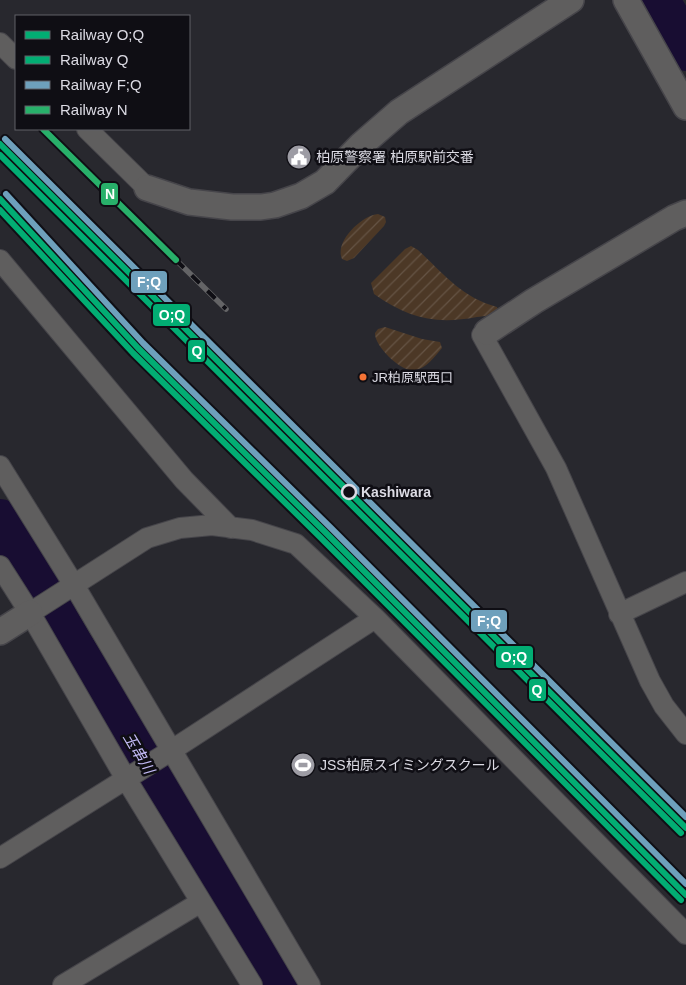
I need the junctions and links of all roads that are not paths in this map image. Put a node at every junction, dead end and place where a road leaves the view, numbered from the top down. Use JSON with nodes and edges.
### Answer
{"nodes":[{"id":1,"x":571,"y":0,"type":"edge"},
{"id":2,"x":626,"y":0,"type":"edge"},
{"id":3,"x":0,"y":43,"type":"edge"},
{"id":4,"x":15,"y":58,"type":"edge"},
{"id":5,"x":686,"y":107,"type":"edge"},
{"id":6,"x":88,"y":130,"type":"edge"},
{"id":7,"x":147,"y":188,"type":"joint"},
{"id":8,"x":686,"y":213,"type":"edge"},
{"id":9,"x":0,"y":260,"type":"edge"},
{"id":10,"x":485,"y":333,"type":"joint"},
{"id":11,"x":0,"y":466,"type":"edge"},
{"id":12,"x":231,"y":528,"type":"junction"},
{"id":13,"x":0,"y":566,"type":"edge"},
{"id":14,"x":686,"y":582,"type":"edge"},
{"id":15,"x":67,"y":590,"type":"junction"},
{"id":16,"x":34,"y":611,"type":"junction"},
{"id":17,"x":619,"y":614,"type":"junction"},
{"id":18,"x":375,"y":618,"type":"junction"},
{"id":19,"x":0,"y":632,"type":"edge"},
{"id":20,"x":686,"y":734,"type":"edge"},
{"id":21,"x":149,"y":764,"type":"junction"},
{"id":22,"x":0,"y":858,"type":"edge"},
{"id":23,"x":201,"y":902,"type":"junction"},
{"id":24,"x":686,"y":934,"type":"edge"},
{"id":25,"x":63,"y":985,"type":"edge"},
{"id":26,"x":252,"y":985,"type":"edge"},
{"id":27,"x":310,"y":985,"type":"edge"}],
"edges":[{"from":1,"to":7,"type":"street"},
{"from":2,"to":5,"type":"street"},
{"from":3,"to":4,"type":"street"},
{"from":6,"to":7,"type":"street"},
{"from":8,"to":10,"type":"street"},
{"from":9,"to":12,"type":"street"},
{"from":10,"to":17,"type":"street"},
{"from":11,"to":15,"type":"street"},
{"from":12,"to":15,"type":"street"},
{"from":12,"to":18,"type":"street"},
{"from":13,"to":16,"type":"street"},
{"from":14,"to":17,"type":"street"},
{"from":15,"to":16,"type":"street"},
{"from":15,"to":21,"type":"street"},
{"from":16,"to":19,"type":"street"},
{"from":16,"to":21,"type":"street"},
{"from":17,"to":20,"type":"street"},
{"from":18,"to":21,"type":"street"},
{"from":18,"to":24,"type":"street"},
{"from":21,"to":22,"type":"street"},
{"from":21,"to":23,"type":"street"},
{"from":21,"to":27,"type":"street"},
{"from":23,"to":25,"type":"street"},
{"from":23,"to":26,"type":"street"}]}
